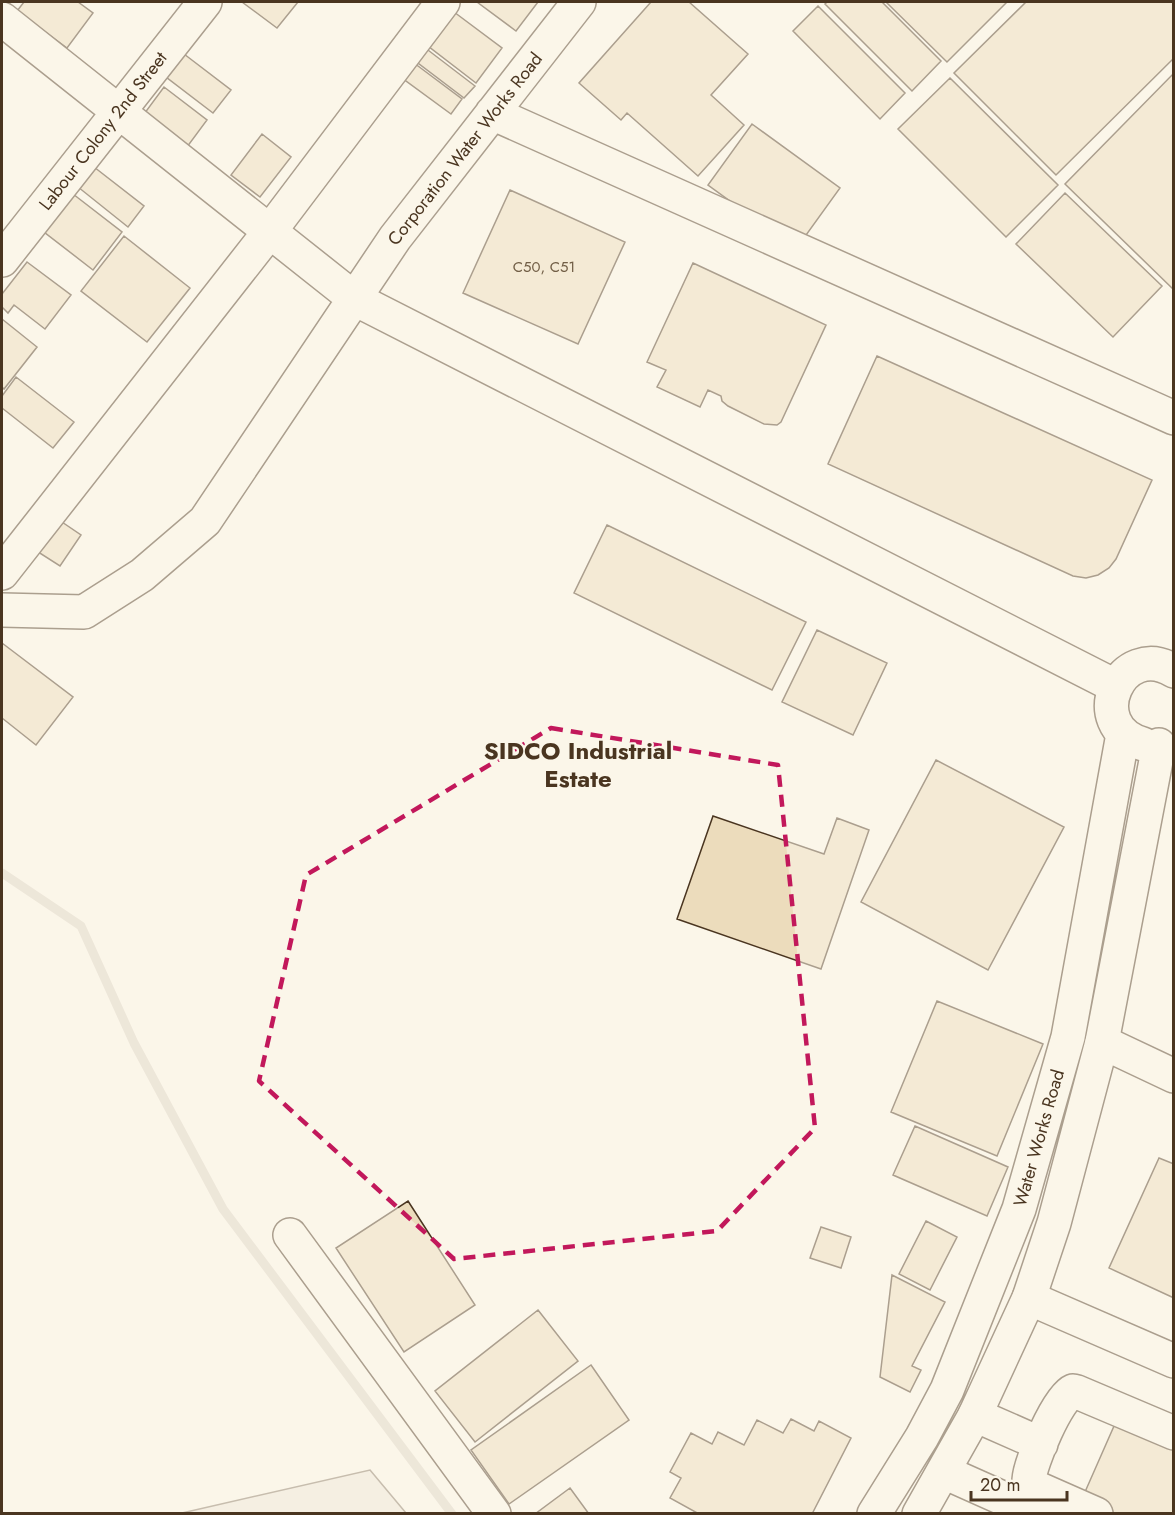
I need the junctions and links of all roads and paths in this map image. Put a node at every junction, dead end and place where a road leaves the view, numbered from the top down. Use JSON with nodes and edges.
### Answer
{"nodes":[{"id":1,"x":205,"y":2,"type":"edge"},
{"id":2,"x":443,"y":2,"type":"edge"},
{"id":3,"x":579,"y":2,"type":"edge"},
{"id":4,"x":2,"y":20,"type":"edge"},
{"id":5,"x":118,"y":112,"type":"junction"},
{"id":6,"x":492,"y":113,"type":"junction"},
{"id":7,"x":270,"y":231,"type":"junction"},
{"id":8,"x":2,"y":260,"type":"edge"},
{"id":9,"x":355,"y":299,"type":"junction"},
{"id":10,"x":1173,"y":418,"type":"edge"},
{"id":11,"x":2,"y":573,"type":"edge"},
{"id":12,"x":2,"y":610,"type":"edge"},
{"id":13,"x":1173,"y":670,"type":"edge"},
{"id":14,"x":1115,"y":686,"type":"junction"},
{"id":15,"x":1123,"y":734,"type":"junction"},
{"id":16,"x":1166,"y":741,"type":"edge"},
{"id":17,"x":1102,"y":1042,"type":"junction"},
{"id":18,"x":1173,"y":1076,"type":"edge"},
{"id":19,"x":1019,"y":1209,"type":"junction"},
{"id":20,"x":1054,"y":1223,"type":"junction"},
{"id":21,"x":290,"y":1235,"type":"dead end"},
{"id":22,"x":1029,"y":1298,"type":"junction"},
{"id":23,"x":1173,"y":1361,"type":"edge"},
{"id":24,"x":975,"y":1415,"type":"junction"},
{"id":25,"x":1173,"y":1433,"type":"edge"},
{"id":26,"x":1041,"y":1444,"type":"junction"},
{"id":27,"x":944,"y":1472,"type":"junction"},
{"id":28,"x":494,"y":1514,"type":"edge"},
{"id":29,"x":874,"y":1514,"type":"edge"},
{"id":30,"x":919,"y":1514,"type":"edge"},
{"id":31,"x":1038,"y":1514,"type":"edge"},
{"id":32,"x":1096,"y":1514,"type":"edge"}],
"edges":[{"from":1,"to":5,"type":"street","name":"Labour Colony 2nd Street"},
{"from":2,"to":7,"type":"street"},
{"from":3,"to":6,"type":"street","name":"Corporation Water Works Road"},
{"from":4,"to":5,"type":"street"},
{"from":5,"to":7,"type":"street"},
{"from":5,"to":8,"type":"street","name":"Labour Colony 2nd Street"},
{"from":6,"to":9,"type":"street","name":"Corporation Water Works Road"},
{"from":6,"to":10,"type":"street"},
{"from":7,"to":9,"type":"street"},
{"from":7,"to":11,"type":"street"},
{"from":9,"to":12,"type":"street","name":"Corporation Water Works Road"},
{"from":9,"to":14,"type":"street"},
{"from":13,"to":14,"type":"street"},
{"from":14,"to":15,"type":"street"},
{"from":15,"to":16,"type":"street"},
{"from":15,"to":19,"type":"street","name":"Water Works Road"},
{"from":16,"to":17,"type":"street","name":"Water Works Road"},
{"from":17,"to":18,"type":"street"},
{"from":17,"to":20,"type":"street","name":"Water Works Road"},
{"from":19,"to":20,"type":"street"},
{"from":19,"to":29,"type":"street","name":"Water Works Road"},
{"from":20,"to":22,"type":"street","name":"Water Works Road"},
{"from":21,"to":28,"type":"street"},
{"from":22,"to":23,"type":"street"},
{"from":22,"to":24,"type":"street","name":"Water Works Road"},
{"from":24,"to":26,"type":"street"},
{"from":24,"to":27,"type":"street","name":"Water Works Road"},
{"from":25,"to":26,"type":"street"},
{"from":26,"to":32,"type":"street"},
{"from":27,"to":30,"type":"street","name":"Water Works Road"},
{"from":27,"to":31,"type":"street"}]}
